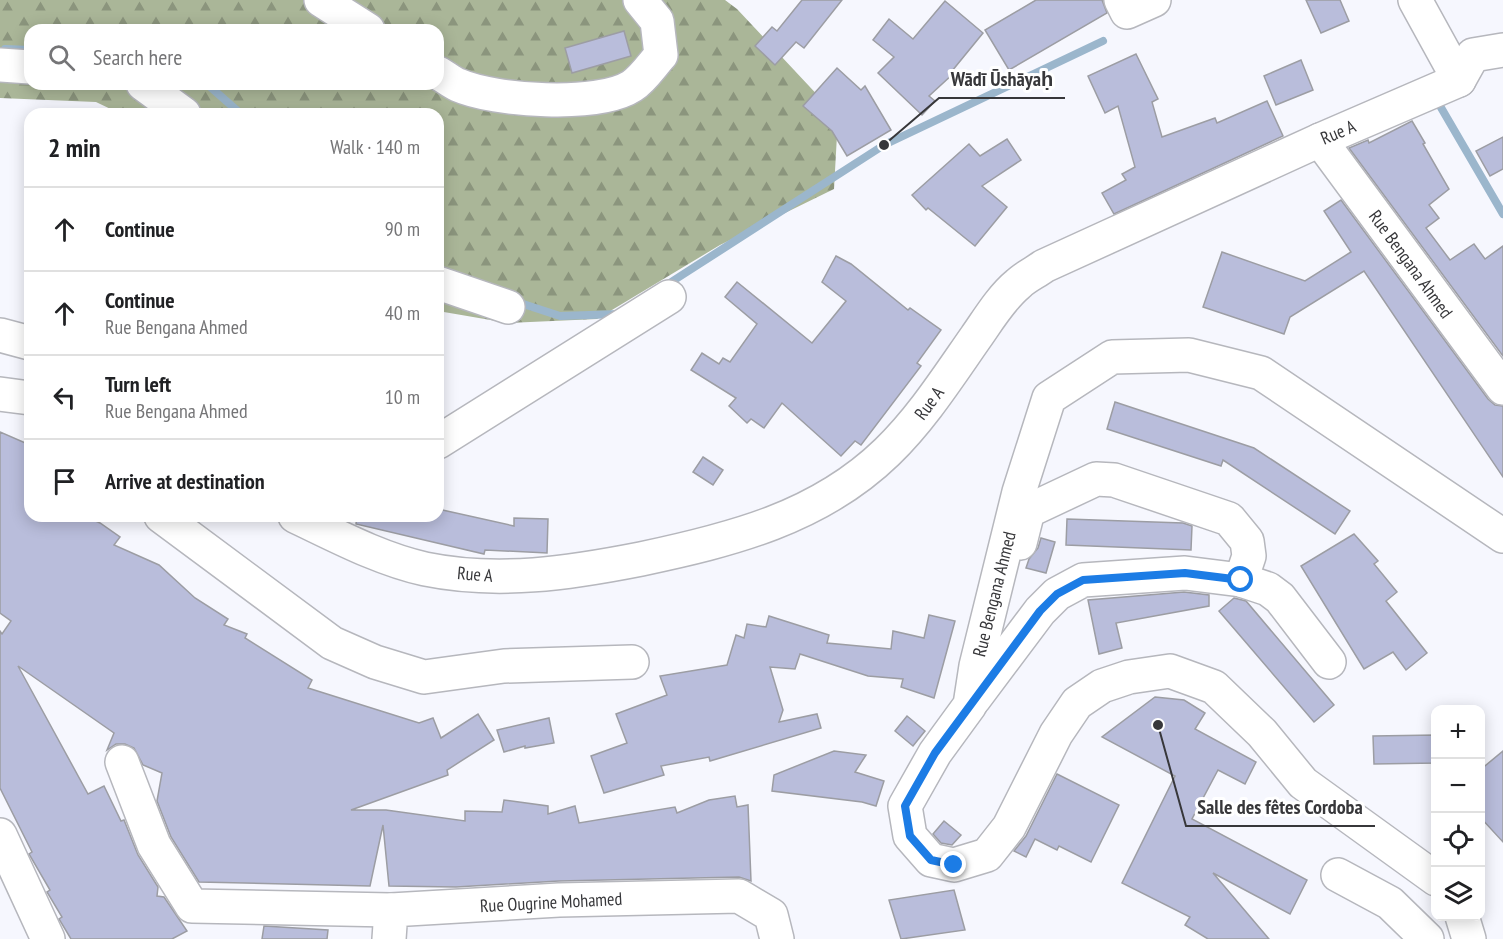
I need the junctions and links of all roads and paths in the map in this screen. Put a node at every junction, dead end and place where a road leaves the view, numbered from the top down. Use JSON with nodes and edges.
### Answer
{"nodes":[{"id":1,"x":321,"y":0,"type":"edge"},
{"id":2,"x":640,"y":0,"type":"edge"},
{"id":3,"x":1121,"y":0,"type":"edge"},
{"id":4,"x":1154,"y":0,"type":"edge"},
{"id":5,"x":1416,"y":0,"type":"edge"},
{"id":6,"x":359,"y":24,"type":"edge"},
{"id":7,"x":1503,"y":50,"type":"edge"},
{"id":8,"x":0,"y":65,"type":"edge"},
{"id":9,"x":24,"y":67,"type":"edge"},
{"id":10,"x":444,"y":76,"type":"edge"},
{"id":11,"x":1459,"y":80,"type":"junction"},
{"id":12,"x":151,"y":90,"type":"edge"},
{"id":13,"x":176,"y":108,"type":"edge"},
{"id":14,"x":1320,"y":140,"type":"junction"},
{"id":15,"x":444,"y":285,"type":"edge"},
{"id":16,"x":669,"y":297,"type":"dead end"},
{"id":17,"x":508,"y":307,"type":"dead end"},
{"id":18,"x":0,"y":335,"type":"edge"},
{"id":19,"x":24,"y":341,"type":"edge"},
{"id":20,"x":1503,"y":388,"type":"edge"},
{"id":21,"x":0,"y":394,"type":"edge"},
{"id":22,"x":24,"y":397,"type":"edge"},
{"id":23,"x":444,"y":438,"type":"edge"},
{"id":24,"x":169,"y":522,"type":"edge"},
{"id":25,"x":322,"y":522,"type":"edge"},
{"id":26,"x":352,"y":529,"type":"edge"},
{"id":27,"x":1503,"y":536,"type":"edge"},
{"id":28,"x":1241,"y":580,"type":"junction"},
{"id":29,"x":1003,"y":608,"type":"dead end"},
{"id":30,"x":1329,"y":662,"type":"dead end"},
{"id":31,"x":632,"y":663,"type":"dead end"},
{"id":32,"x":970,"y":705,"type":"junction"},
{"id":33,"x":122,"y":762,"type":"dead end"},
{"id":34,"x":0,"y":835,"type":"edge"},
{"id":35,"x":1338,"y":875,"type":"dead end"},
{"id":36,"x":1431,"y":875,"type":"edge"},
{"id":37,"x":1464,"y":921,"type":"edge"},
{"id":38,"x":390,"y":925,"type":"edge"},
{"id":39,"x":48,"y":939,"type":"edge"},
{"id":40,"x":777,"y":939,"type":"edge"},
{"id":41,"x":1427,"y":939,"type":"edge"},
{"id":42,"x":1469,"y":939,"type":"edge"}],
"edges":[{"from":1,"to":6,"type":"street"},
{"from":2,"to":10,"type":"street"},
{"from":3,"to":4,"type":"street"},
{"from":5,"to":11,"type":"street"},
{"from":7,"to":11,"type":"street"},
{"from":8,"to":9,"type":"street"},
{"from":11,"to":14,"type":"street","name":"Rue A"},
{"from":12,"to":13,"type":"street"},
{"from":14,"to":20,"type":"street","name":"Rue Bengana Ahmed"},
{"from":14,"to":26,"type":"street","name":"Rue A"},
{"from":15,"to":17,"type":"street"},
{"from":16,"to":23,"type":"street"},
{"from":18,"to":19,"type":"street"},
{"from":21,"to":22,"type":"street"},
{"from":24,"to":31,"type":"street"},
{"from":25,"to":26,"type":"street","name":"Rue A"},
{"from":27,"to":32,"type":"street","name":"Rue Bengana Ahmed"},
{"from":28,"to":29,"type":"street"},
{"from":28,"to":30,"type":"street"},
{"from":28,"to":32,"type":"street"},
{"from":32,"to":36,"type":"street","name":"Rue Bengana Ahmed"},
{"from":33,"to":38,"type":"street","name":"Rue Ougrine Mohamed"},
{"from":34,"to":39,"type":"street"},
{"from":35,"to":41,"type":"street"},
{"from":37,"to":42,"type":"street"},
{"from":38,"to":40,"type":"street","name":"Rue Ougrine Mohamed"}]}
